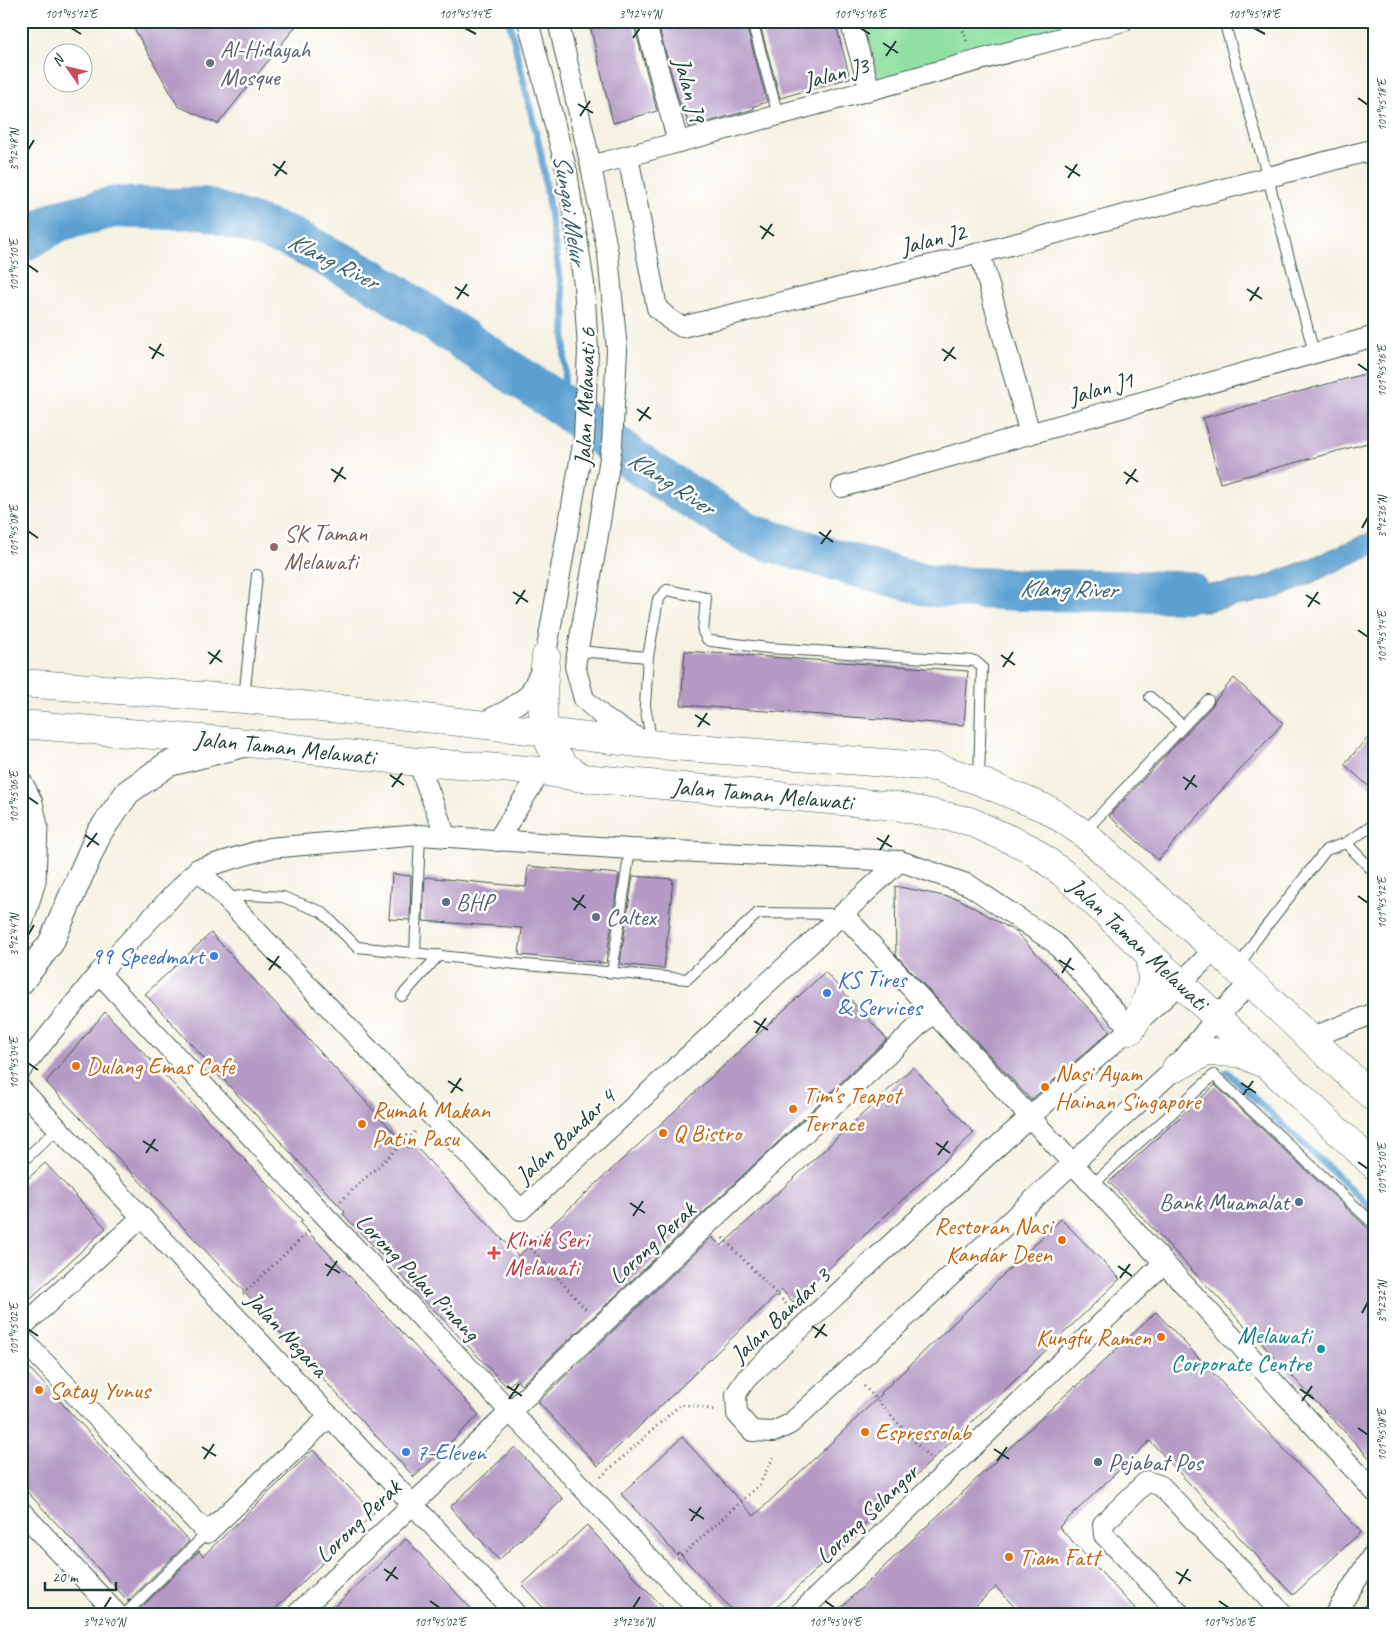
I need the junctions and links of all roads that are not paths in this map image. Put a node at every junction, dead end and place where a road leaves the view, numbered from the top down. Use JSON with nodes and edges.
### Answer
{"nodes":[{"id":1,"x":528,"y":21,"type":"edge"},
{"id":2,"x":558,"y":21,"type":"edge"},
{"id":3,"x":645,"y":21,"type":"edge"},
{"id":4,"x":752,"y":21,"type":"edge"},
{"id":5,"x":850,"y":21,"type":"edge"},
{"id":6,"x":1123,"y":21,"type":"edge"},
{"id":7,"x":1224,"y":21,"type":"edge"},
{"id":8,"x":870,"y":90,"type":"junction"},
{"id":9,"x":778,"y":115,"type":"junction"},
{"id":10,"x":678,"y":142,"type":"junction"},
{"id":11,"x":1375,"y":149,"type":"edge"},
{"id":12,"x":628,"y":156,"type":"junction"},
{"id":13,"x":591,"y":166,"type":"junction"},
{"id":14,"x":1268,"y":178,"type":"junction"},
{"id":15,"x":980,"y":253,"type":"junction"},
{"id":16,"x":1375,"y":336,"type":"edge"},
{"id":17,"x":1314,"y":353,"type":"junction"},
{"id":18,"x":1030,"y":434,"type":"junction"},
{"id":19,"x":842,"y":487,"type":"dead end"},
{"id":20,"x":257,"y":575,"type":"dead end"},
{"id":21,"x":577,"y":651,"type":"junction"},
{"id":22,"x":546,"y":656,"type":"junction"},
{"id":23,"x":648,"y":658,"type":"junction"},
{"id":24,"x":21,"y":683,"type":"edge"},
{"id":25,"x":1150,"y":697,"type":"dead end"},
{"id":26,"x":244,"y":700,"type":"junction"},
{"id":27,"x":1208,"y":700,"type":"dead end"},
{"id":28,"x":21,"y":724,"type":"edge"},
{"id":29,"x":478,"y":725,"type":"junction"},
{"id":30,"x":1183,"y":726,"type":"junction"},
{"id":31,"x":545,"y":732,"type":"junction"},
{"id":32,"x":249,"y":743,"type":"junction"},
{"id":33,"x":649,"y":744,"type":"junction"},
{"id":34,"x":418,"y":762,"type":"junction"},
{"id":35,"x":541,"y":771,"type":"junction"},
{"id":36,"x":583,"y":778,"type":"junction"},
{"id":37,"x":979,"y":781,"type":"junction"},
{"id":38,"x":21,"y":785,"type":"edge"},
{"id":39,"x":1375,"y":824,"type":"edge"},
{"id":40,"x":1083,"y":833,"type":"junction"},
{"id":41,"x":420,"y":835,"type":"junction"},
{"id":42,"x":446,"y":837,"type":"junction"},
{"id":43,"x":497,"y":841,"type":"junction"},
{"id":44,"x":1346,"y":843,"type":"junction"},
{"id":45,"x":630,"y":849,"type":"junction"},
{"id":46,"x":900,"y":861,"type":"junction"},
{"id":47,"x":198,"y":868,"type":"junction"},
{"id":48,"x":1375,"y":873,"type":"edge"},
{"id":49,"x":226,"y":898,"type":"junction"},
{"id":50,"x":843,"y":914,"type":"junction"},
{"id":51,"x":21,"y":920,"type":"edge"},
{"id":52,"x":1215,"y":948,"type":"junction"},
{"id":53,"x":415,"y":953,"type":"junction"},
{"id":54,"x":1150,"y":954,"type":"junction"},
{"id":55,"x":439,"y":956,"type":"junction"},
{"id":56,"x":612,"y":972,"type":"junction"},
{"id":57,"x":100,"y":973,"type":"junction"},
{"id":58,"x":1244,"y":976,"type":"junction"},
{"id":59,"x":21,"y":982,"type":"edge"},
{"id":60,"x":1181,"y":984,"type":"junction"},
{"id":61,"x":402,"y":996,"type":"dead end"},
{"id":62,"x":933,"y":1012,"type":"junction"},
{"id":63,"x":1375,"y":1013,"type":"edge"},
{"id":64,"x":1217,"y":1018,"type":"junction"},
{"id":65,"x":1131,"y":1030,"type":"junction"},
{"id":66,"x":1310,"y":1038,"type":"junction"},
{"id":67,"x":1270,"y":1067,"type":"junction"},
{"id":68,"x":1176,"y":1068,"type":"junction"},
{"id":69,"x":21,"y":1070,"type":"edge"},
{"id":70,"x":21,"y":1089,"type":"edge"},
{"id":71,"x":1372,"y":1093,"type":"edge"},
{"id":72,"x":1030,"y":1117,"type":"junction"},
{"id":73,"x":58,"y":1128,"type":"junction"},
{"id":74,"x":21,"y":1163,"type":"edge"},
{"id":75,"x":1072,"y":1164,"type":"junction"},
{"id":76,"x":1375,"y":1166,"type":"edge"},
{"id":77,"x":1092,"y":1185,"type":"junction"},
{"id":78,"x":142,"y":1217,"type":"junction"},
{"id":79,"x":1375,"y":1226,"type":"edge"},
{"id":80,"x":1164,"y":1263,"type":"junction"},
{"id":81,"x":21,"y":1328,"type":"edge"},
{"id":82,"x":21,"y":1338,"type":"edge"},
{"id":83,"x":510,"y":1411,"type":"junction"},
{"id":84,"x":330,"y":1416,"type":"junction"},
{"id":85,"x":1374,"y":1491,"type":"edge"},
{"id":86,"x":412,"y":1504,"type":"junction"},
{"id":87,"x":21,"y":1511,"type":"edge"},
{"id":88,"x":207,"y":1533,"type":"junction"},
{"id":89,"x":1375,"y":1551,"type":"edge"},
{"id":90,"x":118,"y":1614,"type":"edge"},
{"id":91,"x":125,"y":1614,"type":"edge"},
{"id":92,"x":297,"y":1614,"type":"edge"},
{"id":93,"x":516,"y":1614,"type":"edge"},
{"id":94,"x":702,"y":1614,"type":"edge"},
{"id":95,"x":799,"y":1614,"type":"edge"},
{"id":96,"x":1180,"y":1614,"type":"edge"},
{"id":97,"x":1284,"y":1614,"type":"edge"},
{"id":98,"x":1335,"y":1614,"type":"edge"}],
"edges":[{"from":1,"to":22,"type":"street","name":"Jalan Melawati 6"},
{"from":2,"to":13,"type":"street","name":"Jalan Melawati 6"},
{"from":3,"to":10,"type":"street","name":"Jalan J9"},
{"from":4,"to":9,"type":"lane"},
{"from":5,"to":8,"type":"street"},
{"from":6,"to":8,"type":"street","name":"Jalan J3"},
{"from":7,"to":14,"type":"lane"},
{"from":8,"to":9,"type":"street","name":"Jalan J3"},
{"from":9,"to":10,"type":"street","name":"Jalan J3"},
{"from":10,"to":12,"type":"street","name":"Jalan J3"},
{"from":11,"to":14,"type":"street","name":"Jalan J2"},
{"from":12,"to":13,"type":"street","name":"Jalan J3"},
{"from":12,"to":15,"type":"street","name":"Jalan J2"},
{"from":13,"to":21,"type":"street","name":"Jalan Melawati 6"},
{"from":14,"to":15,"type":"street","name":"Jalan J2"},
{"from":14,"to":17,"type":"lane"},
{"from":15,"to":18,"type":"street"},
{"from":16,"to":17,"type":"street","name":"Jalan J1"},
{"from":17,"to":18,"type":"street","name":"Jalan J1"},
{"from":18,"to":19,"type":"street","name":"Jalan J1"},
{"from":20,"to":26,"type":"lane"},
{"from":21,"to":23,"type":"lane"},
{"from":21,"to":33,"type":"street","name":"Jalan Melawati 6"},
{"from":22,"to":29,"type":"street","name":"Jalan Melawati 6"},
{"from":22,"to":31,"type":"main road"},
{"from":23,"to":33,"type":"lane"},
{"from":23,"to":37,"type":"lane"},
{"from":24,"to":26,"type":"main road","name":"Jalan Taman Melawati"},
{"from":25,"to":30,"type":"lane"},
{"from":26,"to":29,"type":"main road","name":"Jalan Taman Melawati"},
{"from":27,"to":30,"type":"lane"},
{"from":28,"to":32,"type":"main road","name":"Jalan Taman Melawati"},
{"from":29,"to":31,"type":"main road","name":"Jalan Taman Melawati"},
{"from":30,"to":40,"type":"lane"},
{"from":31,"to":33,"type":"main road","name":"Jalan Taman Melawati"},
{"from":31,"to":36,"type":"main road"},
{"from":32,"to":34,"type":"main road","name":"Jalan Taman Melawati"},
{"from":32,"to":59,"type":"street"},
{"from":33,"to":37,"type":"main road","name":"Jalan Taman Melawati"},
{"from":34,"to":35,"type":"main road","name":"Jalan Taman Melawati"},
{"from":34,"to":42,"type":"street"},
{"from":35,"to":36,"type":"main road","name":"Jalan Taman Melawati"},
{"from":35,"to":43,"type":"street"},
{"from":36,"to":54,"type":"main road","name":"Jalan Taman Melawati"},
{"from":37,"to":40,"type":"main road","name":"Jalan Taman Melawati"},
{"from":38,"to":51,"type":"street"},
{"from":39,"to":44,"type":"lane"},
{"from":40,"to":52,"type":"main road","name":"Jalan Taman Melawati"},
{"from":41,"to":42,"type":"street"},
{"from":41,"to":47,"type":"street"},
{"from":41,"to":53,"type":"lane"},
{"from":42,"to":43,"type":"street"},
{"from":43,"to":45,"type":"street"},
{"from":44,"to":48,"type":"lane"},
{"from":44,"to":58,"type":"lane"},
{"from":45,"to":46,"type":"street"},
{"from":45,"to":56,"type":"lane"},
{"from":46,"to":50,"type":"street","name":"Jalan Bandar 4"},
{"from":46,"to":65,"type":"street"},
{"from":47,"to":49,"type":"street","name":"Jalan Bandar 4"},
{"from":47,"to":57,"type":"street"},
{"from":49,"to":50,"type":"street","name":"Jalan Bandar 4"},
{"from":49,"to":53,"type":"lane"},
{"from":50,"to":56,"type":"lane"},
{"from":50,"to":62,"type":"street"},
{"from":52,"to":58,"type":"main road","name":"Jalan Taman Melawati"},
{"from":52,"to":60,"type":"street","name":"Jalan Bandar 3"},
{"from":53,"to":55,"type":"lane"},
{"from":54,"to":60,"type":"main road","name":"Jalan Taman Melawati"},
{"from":54,"to":65,"type":"main road"},
{"from":55,"to":56,"type":"lane"},
{"from":55,"to":61,"type":"lane"},
{"from":57,"to":69,"type":"street"},
{"from":57,"to":83,"type":"street","name":"Lorong Pulau Pinang"},
{"from":58,"to":64,"type":"street"},
{"from":58,"to":66,"type":"main road","name":"Jalan Taman Melawati"},
{"from":60,"to":64,"type":"main road","name":"Jalan Taman Melawati"},
{"from":60,"to":65,"type":"street","name":"Jalan Bandar 3"},
{"from":62,"to":72,"type":"street"},
{"from":62,"to":83,"type":"street","name":"Lorong Perak"},
{"from":63,"to":66,"type":"street"},
{"from":64,"to":67,"type":"main road","name":"Jalan Taman Melawati"},
{"from":64,"to":68,"type":"street"},
{"from":65,"to":72,"type":"street","name":"Jalan Bandar 3"},
{"from":66,"to":71,"type":"main road","name":"Jalan Taman Melawati"},
{"from":67,"to":68,"type":"main road"},
{"from":67,"to":76,"type":"main road","name":"Jalan Taman Melawati"},
{"from":68,"to":75,"type":"street"},
{"from":70,"to":73,"type":"street","name":"Jalan Negara"},
{"from":72,"to":75,"type":"street"},
{"from":72,"to":75,"type":"street","name":"Jalan Bandar 3"},
{"from":73,"to":74,"type":"lane"},
{"from":73,"to":78,"type":"street","name":"Jalan Negara"},
{"from":75,"to":77,"type":"street"},
{"from":77,"to":79,"type":"lane"},
{"from":77,"to":80,"type":"street"},
{"from":78,"to":81,"type":"street"},
{"from":78,"to":84,"type":"street","name":"Jalan Negara"},
{"from":80,"to":85,"type":"street"},
{"from":80,"to":95,"type":"street","name":"Lorong Selangor"},
{"from":82,"to":88,"type":"street"},
{"from":83,"to":86,"type":"street","name":"Lorong Perak"},
{"from":83,"to":94,"type":"street","name":"Lorong Pulau Pinang"},
{"from":84,"to":86,"type":"street","name":"Jalan Negara"},
{"from":84,"to":88,"type":"street"},
{"from":86,"to":92,"type":"street","name":"Lorong Perak"},
{"from":86,"to":93,"type":"street","name":"Jalan Negara"},
{"from":87,"to":90,"type":"street"},
{"from":88,"to":91,"type":"lane"},
{"from":89,"to":98,"type":"street"},
{"from":96,"to":97,"type":"street"}]}
